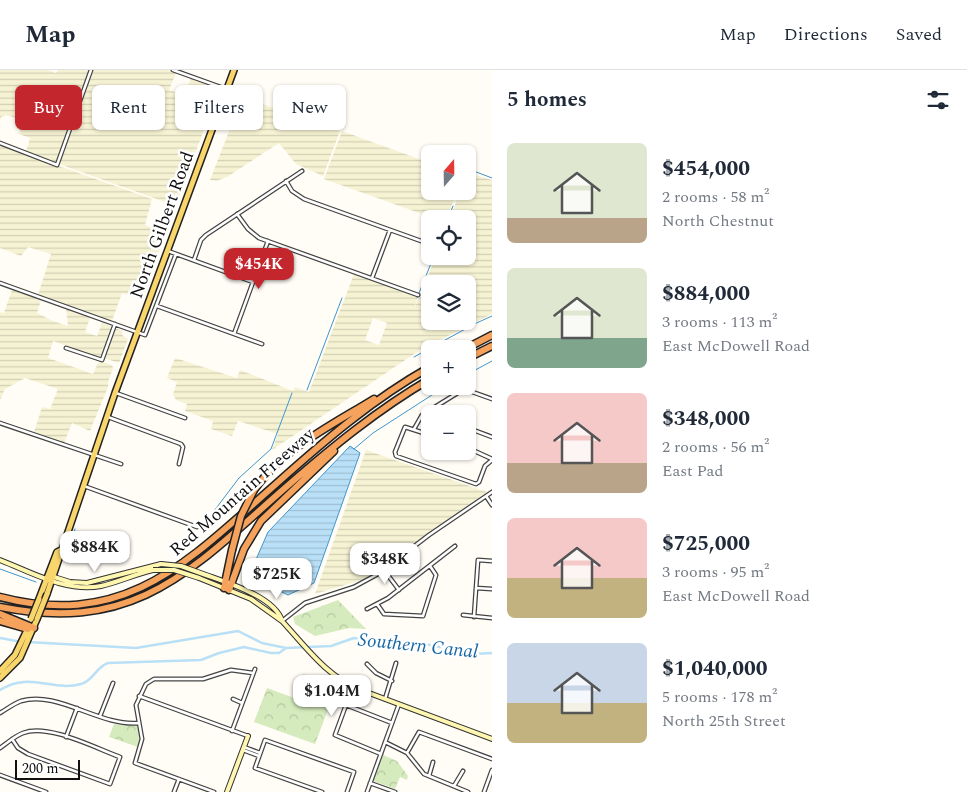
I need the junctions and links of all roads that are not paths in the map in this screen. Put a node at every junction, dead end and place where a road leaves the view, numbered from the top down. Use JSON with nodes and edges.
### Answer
{"nodes":[{"id":1,"x":91,"y":70,"type":"edge"},
{"id":2,"x":173,"y":70,"type":"edge"},
{"id":3,"x":234,"y":70,"type":"edge"},
{"id":4,"x":214,"y":85,"type":"edge"},
{"id":5,"x":229,"y":85,"type":"edge"},
{"id":6,"x":212,"y":130,"type":"edge"},
{"id":7,"x":0,"y":143,"type":"edge"},
{"id":8,"x":302,"y":171,"type":"dead end"},
{"id":9,"x":286,"y":181,"type":"junction"},
{"id":10,"x":237,"y":214,"type":"junction"},
{"id":11,"x":390,"y":230,"type":"junction"},
{"id":12,"x":268,"y":241,"type":"junction"},
{"id":13,"x":421,"y":241,"type":"dead end"},
{"id":14,"x":167,"y":250,"type":"junction"},
{"id":15,"x":176,"y":254,"type":"junction"},
{"id":16,"x":194,"y":260,"type":"junction"},
{"id":17,"x":372,"y":278,"type":"junction"},
{"id":18,"x":253,"y":282,"type":"junction"},
{"id":19,"x":0,"y":283,"type":"edge"},
{"id":20,"x":418,"y":295,"type":"dead end"},
{"id":21,"x":157,"y":306,"type":"junction"},
{"id":22,"x":115,"y":324,"type":"junction"},
{"id":23,"x":137,"y":333,"type":"junction"},
{"id":24,"x":234,"y":334,"type":"junction"},
{"id":25,"x":492,"y":335,"type":"edge"},
{"id":26,"x":476,"y":343,"type":"edge"},
{"id":27,"x":262,"y":344,"type":"dead end"},
{"id":28,"x":492,"y":346,"type":"edge"},
{"id":29,"x":66,"y":348,"type":"dead end"},
{"id":30,"x":476,"y":354,"type":"edge"},
{"id":31,"x":421,"y":372,"type":"edge"},
{"id":32,"x":414,"y":376,"type":"junction"},
{"id":33,"x":421,"y":385,"type":"edge"},
{"id":34,"x":115,"y":393,"type":"junction"},
{"id":35,"x":492,"y":399,"type":"edge"},
{"id":36,"x":438,"y":405,"type":"edge"},
{"id":37,"x":421,"y":416,"type":"edge"},
{"id":38,"x":106,"y":417,"type":"junction"},
{"id":39,"x":185,"y":418,"type":"dead end"},
{"id":40,"x":366,"y":421,"type":"junction"},
{"id":41,"x":0,"y":423,"type":"edge"},
{"id":42,"x":414,"y":429,"type":"junction"},
{"id":43,"x":476,"y":431,"type":"edge"},
{"id":44,"x":421,"y":432,"type":"edge"},
{"id":45,"x":492,"y":437,"type":"edge"},
{"id":46,"x":476,"y":452,"type":"edge"},
{"id":47,"x":93,"y":455,"type":"junction"},
{"id":48,"x":492,"y":460,"type":"edge"},
{"id":49,"x":121,"y":464,"type":"dead end"},
{"id":50,"x":179,"y":464,"type":"dead end"},
{"id":51,"x":82,"y":485,"type":"junction"},
{"id":52,"x":492,"y":492,"type":"edge"},
{"id":53,"x":487,"y":495,"type":"junction"},
{"id":54,"x":492,"y":500,"type":"edge"},
{"id":55,"x":492,"y":505,"type":"edge"},
{"id":56,"x":197,"y":527,"type":"dead end"},
{"id":57,"x":455,"y":546,"type":"dead end"},
{"id":58,"x":0,"y":560,"type":"edge"},
{"id":59,"x":492,"y":561,"type":"edge"},
{"id":60,"x":430,"y":566,"type":"junction"},
{"id":61,"x":384,"y":570,"type":"junction"},
{"id":62,"x":49,"y":578,"type":"junction"},
{"id":63,"x":227,"y":586,"type":"junction"},
{"id":64,"x":476,"y":588,"type":"junction"},
{"id":65,"x":492,"y":589,"type":"edge"},
{"id":66,"x":399,"y":590,"type":"junction"},
{"id":67,"x":0,"y":597,"type":"edge"},
{"id":68,"x":377,"y":604,"type":"junction"},
{"id":69,"x":0,"y":607,"type":"edge"},
{"id":70,"x":367,"y":608,"type":"dead end"},
{"id":71,"x":0,"y":614,"type":"edge"},
{"id":72,"x":463,"y":615,"type":"dead end"},
{"id":73,"x":474,"y":617,"type":"junction"},
{"id":74,"x":492,"y":618,"type":"edge"},
{"id":75,"x":0,"y":621,"type":"edge"},
{"id":76,"x":282,"y":621,"type":"junction"},
{"id":77,"x":32,"y":624,"type":"junction"},
{"id":78,"x":22,"y":648,"type":"junction"},
{"id":79,"x":396,"y":663,"type":"dead end"},
{"id":80,"x":367,"y":664,"type":"dead end"},
{"id":81,"x":254,"y":669,"type":"dead end"},
{"id":82,"x":0,"y":671,"type":"edge"},
{"id":83,"x":253,"y":673,"type":"junction"},
{"id":84,"x":0,"y":678,"type":"edge"},
{"id":85,"x":392,"y":681,"type":"junction"},
{"id":86,"x":113,"y":683,"type":"dead end"},
{"id":87,"x":139,"y":696,"type":"junction"},
{"id":88,"x":385,"y":699,"type":"junction"},
{"id":89,"x":233,"y":700,"type":"dead end"},
{"id":90,"x":242,"y":703,"type":"junction"},
{"id":91,"x":399,"y":704,"type":"junction"},
{"id":92,"x":76,"y":708,"type":"junction"},
{"id":93,"x":0,"y":713,"type":"edge"},
{"id":94,"x":100,"y":716,"type":"junction"},
{"id":95,"x":139,"y":723,"type":"junction"},
{"id":96,"x":392,"y":723,"type":"junction"},
{"id":97,"x":232,"y":731,"type":"junction"},
{"id":98,"x":248,"y":736,"type":"joint"},
{"id":99,"x":66,"y":737,"type":"junction"},
{"id":100,"x":492,"y":738,"type":"edge"},
{"id":101,"x":12,"y":739,"type":"junction"},
{"id":102,"x":385,"y":742,"type":"junction"},
{"id":103,"x":0,"y":747,"type":"edge"},
{"id":104,"x":243,"y":749,"type":"junction"},
{"id":105,"x":407,"y":752,"type":"junction"},
{"id":106,"x":381,"y":754,"type":"junction"},
{"id":107,"x":259,"y":755,"type":"junction"},
{"id":108,"x":492,"y":759,"type":"edge"},
{"id":109,"x":433,"y":762,"type":"dead end"},
{"id":110,"x":492,"y":770,"type":"edge"},
{"id":111,"x":462,"y":771,"type":"dead end"},
{"id":112,"x":0,"y":775,"type":"edge"},
{"id":113,"x":428,"y":776,"type":"junction"},
{"id":114,"x":179,"y":779,"type":"junction"},
{"id":115,"x":370,"y":783,"type":"junction"},
{"id":116,"x":454,"y":786,"type":"junction"},
{"id":117,"x":46,"y":792,"type":"edge"},
{"id":118,"x":174,"y":792,"type":"edge"},
{"id":119,"x":214,"y":792,"type":"edge"},
{"id":120,"x":227,"y":792,"type":"edge"},
{"id":121,"x":322,"y":792,"type":"edge"},
{"id":122,"x":347,"y":792,"type":"edge"},
{"id":123,"x":366,"y":792,"type":"edge"},
{"id":124,"x":396,"y":792,"type":"edge"},
{"id":125,"x":467,"y":792,"type":"edge"},
{"id":126,"x":484,"y":792,"type":"edge"}],
"edges":[{"from":1,"to":7,"type":"street"},
{"from":2,"to":4,"type":"street"},
{"from":3,"to":5,"type":"main road","name":"North Gilbert Road"},
{"from":6,"to":14,"type":"main road","name":"North Gilbert Road"},
{"from":8,"to":9,"type":"street"},
{"from":9,"to":10,"type":"street"},
{"from":9,"to":11,"type":"street"},
{"from":10,"to":12,"type":"street"},
{"from":10,"to":16,"type":"street"},
{"from":11,"to":13,"type":"street"},
{"from":11,"to":17,"type":"street"},
{"from":12,"to":17,"type":"street"},
{"from":12,"to":18,"type":"street"},
{"from":14,"to":15,"type":"street"},
{"from":14,"to":23,"type":"main road","name":"North Gilbert Road"},
{"from":15,"to":16,"type":"street"},
{"from":15,"to":21,"type":"street","name":"North Gilbert Road"},
{"from":16,"to":18,"type":"street"},
{"from":17,"to":20,"type":"street"},
{"from":18,"to":24,"type":"street"},
{"from":19,"to":22,"type":"street"},
{"from":21,"to":23,"type":"street","name":"North Gilbert Road"},
{"from":21,"to":24,"type":"street"},
{"from":22,"to":23,"type":"street"},
{"from":22,"to":29,"type":"street"},
{"from":23,"to":34,"type":"main road","name":"North Gilbert Road"},
{"from":24,"to":27,"type":"street"},
{"from":25,"to":26,"type":"highway"},
{"from":28,"to":30,"type":"highway"},
{"from":31,"to":32,"type":"highway","name":"Red Mountain Freeway"},
{"from":32,"to":63,"type":"highway","bridge":true},
{"from":32,"to":67,"type":"highway","name":"Red Mountain Freeway"},
{"from":33,"to":40,"type":"highway","name":"Red Mountain Freeway"},
{"from":34,"to":38,"type":"main road","name":"North Gilbert Road"},
{"from":34,"to":39,"type":"street"},
{"from":35,"to":36,"type":"street"},
{"from":37,"to":42,"type":"street"},
{"from":38,"to":47,"type":"main road","name":"North Gilbert Road"},
{"from":38,"to":50,"type":"street"},
{"from":40,"to":63,"type":"highway"},
{"from":40,"to":69,"type":"highway","name":"Red Mountain Freeway"},
{"from":41,"to":47,"type":"street"},
{"from":42,"to":44,"type":"street"},
{"from":42,"to":48,"type":"street"},
{"from":43,"to":45,"type":"street"},
{"from":46,"to":48,"type":"street"},
{"from":47,"to":49,"type":"street"},
{"from":47,"to":51,"type":"main road","name":"North Gilbert Road"},
{"from":51,"to":56,"type":"street"},
{"from":51,"to":62,"type":"main road","name":"North Gilbert Road"},
{"from":52,"to":53,"type":"street"},
{"from":53,"to":54,"type":"street"},
{"from":53,"to":55,"type":"street"},
{"from":53,"to":61,"type":"street"},
{"from":57,"to":60,"type":"street"},
{"from":58,"to":62,"type":"main road"},
{"from":59,"to":64,"type":"street"},
{"from":60,"to":66,"type":"street"},
{"from":60,"to":68,"type":"street"},
{"from":61,"to":66,"type":"street"},
{"from":61,"to":76,"type":"street"},
{"from":62,"to":63,"type":"main road","bridge":true},
{"from":62,"to":63,"type":"main road","bridge":true},
{"from":62,"to":77,"type":"main road","name":"North Gilbert Road","bridge":true},
{"from":63,"to":76,"type":"main road"},
{"from":64,"to":65,"type":"street"},
{"from":64,"to":73,"type":"street"},
{"from":66,"to":68,"type":"street"},
{"from":68,"to":70,"type":"street"},
{"from":71,"to":77,"type":"highway"},
{"from":72,"to":73,"type":"street"},
{"from":73,"to":74,"type":"street"},
{"from":75,"to":77,"type":"highway"},
{"from":76,"to":88,"type":"main road"},
{"from":77,"to":78,"type":"main road","name":"North Gilbert Road"},
{"from":78,"to":82,"type":"main road","name":"North Gilbert Road"},
{"from":78,"to":84,"type":"main road","name":"North Gilbert Road"},
{"from":79,"to":85,"type":"street"},
{"from":80,"to":85,"type":"street"},
{"from":81,"to":83,"type":"street"},
{"from":83,"to":87,"type":"street"},
{"from":83,"to":90,"type":"street"},
{"from":85,"to":88,"type":"street"},
{"from":86,"to":94,"type":"street"},
{"from":87,"to":95,"type":"street"},
{"from":87,"to":97,"type":"street"},
{"from":88,"to":91,"type":"main road"},
{"from":89,"to":90,"type":"street"},
{"from":90,"to":97,"type":"street"},
{"from":91,"to":96,"type":"street"},
{"from":91,"to":100,"type":"main road"},
{"from":92,"to":93,"type":"street"},
{"from":92,"to":94,"type":"street"},
{"from":92,"to":99,"type":"street"},
{"from":94,"to":95,"type":"street"},
{"from":95,"to":114,"type":"street"},
{"from":96,"to":102,"type":"street"},
{"from":96,"to":106,"type":"street"},
{"from":97,"to":98,"type":"street"},
{"from":98,"to":104,"type":"main road"},
{"from":99,"to":101,"type":"street"},
{"from":99,"to":101,"type":"street"},
{"from":101,"to":103,"type":"street"},
{"from":102,"to":105,"type":"street"},
{"from":102,"to":106,"type":"street"},
{"from":104,"to":107,"type":"street"},
{"from":104,"to":120,"type":"main road"},
{"from":105,"to":108,"type":"street"},
{"from":105,"to":113,"type":"street"},
{"from":106,"to":115,"type":"street"},
{"from":107,"to":121,"type":"street"},
{"from":107,"to":122,"type":"street"},
{"from":109,"to":113,"type":"street"},
{"from":110,"to":126,"type":"street"},
{"from":111,"to":116,"type":"street"},
{"from":112,"to":117,"type":"street"},
{"from":113,"to":116,"type":"street"},
{"from":114,"to":118,"type":"street"},
{"from":114,"to":119,"type":"street"},
{"from":115,"to":123,"type":"street"},
{"from":115,"to":124,"type":"street"},
{"from":116,"to":125,"type":"street"}]}
